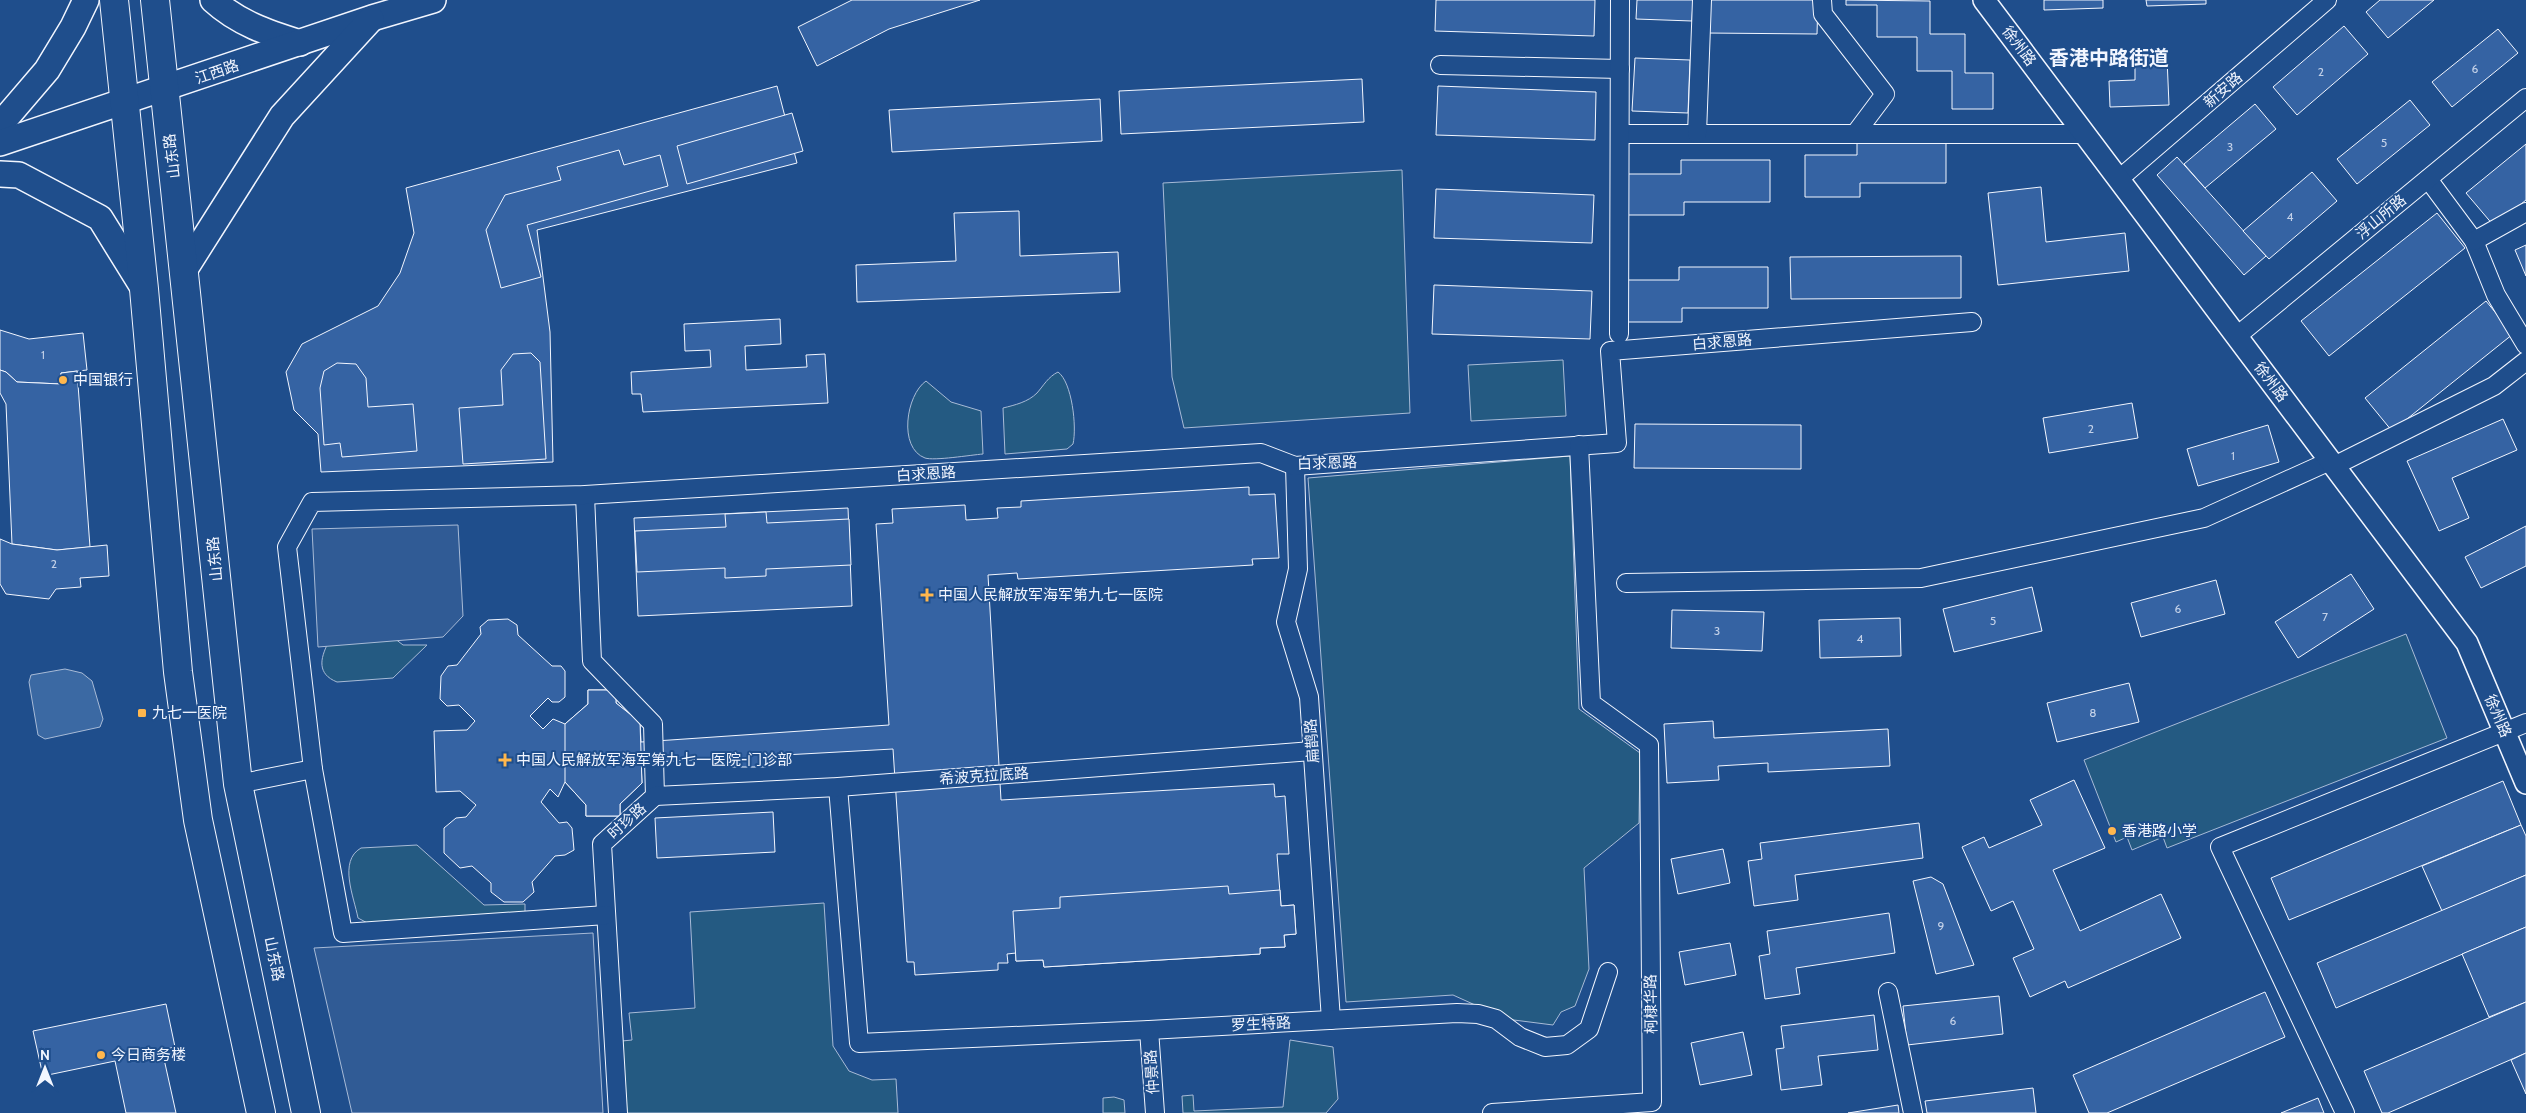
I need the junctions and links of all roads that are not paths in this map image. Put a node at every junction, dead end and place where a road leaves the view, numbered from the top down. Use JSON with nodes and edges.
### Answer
{"nodes":[{"id":1,"x":86,"y":0,"type":"edge"},
{"id":2,"x":114,"y":0,"type":"edge"},
{"id":3,"x":156,"y":0,"type":"edge"},
{"id":4,"x":212,"y":0,"type":"edge"},
{"id":5,"x":433,"y":0,"type":"edge"},
{"id":6,"x":1620,"y":0,"type":"edge"},
{"id":7,"x":1702,"y":0,"type":"edge"},
{"id":8,"x":1822,"y":0,"type":"edge"},
{"id":9,"x":1984,"y":0,"type":"edge"},
{"id":10,"x":2327,"y":0,"type":"edge"},
{"id":11,"x":372,"y":18,"type":"junction"},
{"id":12,"x":300,"y":43,"type":"junction"},
{"id":13,"x":1440,"y":64,"type":"dead end"},
{"id":14,"x":1620,"y":69,"type":"junction"},
{"id":15,"x":164,"y":90,"type":"junction"},
{"id":16,"x":2526,"y":98,"type":"edge"},
{"id":17,"x":125,"y":103,"type":"junction"},
{"id":18,"x":0,"y":125,"type":"edge"},
{"id":19,"x":1620,"y":134,"type":"junction"},
{"id":20,"x":1697,"y":134,"type":"junction"},
{"id":21,"x":1855,"y":134,"type":"junction"},
{"id":22,"x":2085,"y":134,"type":"junction"},
{"id":23,"x":0,"y":143,"type":"edge"},
{"id":24,"x":0,"y":174,"type":"edge"},
{"id":25,"x":2119,"y":179,"type":"junction"},
{"id":26,"x":2428,"y":179,"type":"junction"},
{"id":27,"x":2526,"y":212,"type":"edge"},
{"id":28,"x":2474,"y":241,"type":"junction"},
{"id":29,"x":185,"y":269,"type":"junction"},
{"id":30,"x":144,"y":289,"type":"junction"},
{"id":31,"x":1972,"y":322,"type":"dead end"},
{"id":32,"x":1619,"y":334,"type":"dead end"},
{"id":33,"x":2237,"y":336,"type":"junction"},
{"id":34,"x":2526,"y":345,"type":"edge"},
{"id":35,"x":2526,"y":361,"type":"edge"},
{"id":36,"x":1580,"y":446,"type":"junction"},
{"id":37,"x":2332,"y":463,"type":"junction"},
{"id":38,"x":1295,"y":466,"type":"junction"},
{"id":39,"x":585,"y":495,"type":"junction"},
{"id":40,"x":1626,"y":584,"type":"dead end"},
{"id":41,"x":2526,"y":723,"type":"edge"},
{"id":42,"x":2504,"y":732,"type":"junction"},
{"id":43,"x":1312,"y":751,"type":"junction"},
{"id":44,"x":314,"y":769,"type":"junction"},
{"id":45,"x":2526,"y":783,"type":"edge"},
{"id":46,"x":238,"y":784,"type":"junction"},
{"id":47,"x":838,"y":787,"type":"junction"},
{"id":48,"x":655,"y":796,"type":"junction"},
{"id":49,"x":606,"y":914,"type":"junction"},
{"id":50,"x":1608,"y":972,"type":"dead end"},
{"id":51,"x":1888,"y":992,"type":"dead end"},
{"id":52,"x":1331,"y":1020,"type":"junction"},
{"id":53,"x":1149,"y":1030,"type":"junction"},
{"id":54,"x":262,"y":1113,"type":"edge"},
{"id":55,"x":306,"y":1113,"type":"edge"},
{"id":56,"x":618,"y":1113,"type":"edge"},
{"id":57,"x":1156,"y":1113,"type":"edge"},
{"id":58,"x":1492,"y":1113,"type":"edge"},
{"id":59,"x":1913,"y":1113,"type":"edge"},
{"id":60,"x":2345,"y":1113,"type":"edge"}],
"edges":[{"from":1,"to":18,"type":"main road"},
{"from":2,"to":17,"type":"main road"},
{"from":3,"to":15,"type":"main road","name":"山东路"},
{"from":4,"to":12,"type":"main road"},
{"from":5,"to":11,"type":"main road","name":"江西路"},
{"from":6,"to":14,"type":"street"},
{"from":7,"to":20,"type":"street"},
{"from":8,"to":21,"type":"street"},
{"from":9,"to":22,"type":"street","name":"徐州路"},
{"from":10,"to":25,"type":"street","name":"新安路"},
{"from":11,"to":12,"type":"main road","name":"江西路"},
{"from":11,"to":29,"type":"main road"},
{"from":12,"to":15,"type":"main road","name":"江西路"},
{"from":13,"to":14,"type":"street"},
{"from":14,"to":19,"type":"street"},
{"from":15,"to":17,"type":"main road","name":"江西路"},
{"from":15,"to":29,"type":"main road","name":"山东路"},
{"from":16,"to":26,"type":"street","name":"浮山所路"},
{"from":17,"to":23,"type":"main road","name":"江西路"},
{"from":17,"to":30,"type":"main road"},
{"from":19,"to":20,"type":"street"},
{"from":19,"to":32,"type":"street"},
{"from":20,"to":21,"type":"street"},
{"from":21,"to":22,"type":"street"},
{"from":22,"to":25,"type":"street","name":"徐州路"},
{"from":24,"to":30,"type":"main road"},
{"from":25,"to":33,"type":"street","name":"徐州路"},
{"from":26,"to":28,"type":"street"},
{"from":26,"to":33,"type":"street","name":"浮山所路"},
{"from":27,"to":28,"type":"street"},
{"from":28,"to":34,"type":"street"},
{"from":29,"to":46,"type":"main road","name":"山东路"},
{"from":30,"to":54,"type":"main road"},
{"from":31,"to":36,"type":"street","name":"白求恩路"},
{"from":33,"to":37,"type":"street","name":"徐州路"},
{"from":35,"to":37,"type":"street"},
{"from":36,"to":38,"type":"street","name":"白求恩路"},
{"from":36,"to":58,"type":"street","name":"柯棣华路"},
{"from":37,"to":40,"type":"street"},
{"from":37,"to":42,"type":"street","name":"徐州路"},
{"from":38,"to":39,"type":"street","name":"白求恩路"},
{"from":38,"to":43,"type":"street","name":"扁鹊路"},
{"from":39,"to":44,"type":"street","name":"白求恩路"},
{"from":39,"to":48,"type":"street","name":"时珍路"},
{"from":41,"to":42,"type":"street"},
{"from":42,"to":45,"type":"street","name":"徐州路"},
{"from":42,"to":60,"type":"street"},
{"from":43,"to":47,"type":"street","name":"希波克拉底路"},
{"from":43,"to":52,"type":"street","name":"扁鹊路"},
{"from":44,"to":46,"type":"street"},
{"from":44,"to":49,"type":"street"},
{"from":46,"to":55,"type":"main road","name":"山东路"},
{"from":47,"to":48,"type":"street","name":"希波克拉底路"},
{"from":47,"to":53,"type":"street","name":"罗生特路"},
{"from":48,"to":49,"type":"street","name":"时珍路"},
{"from":49,"to":56,"type":"street","name":"时珍路"},
{"from":50,"to":52,"type":"street","name":"罗生特路"},
{"from":51,"to":59,"type":"street"},
{"from":52,"to":53,"type":"street","name":"罗生特路"},
{"from":53,"to":57,"type":"street","name":"仲景路"}]}
